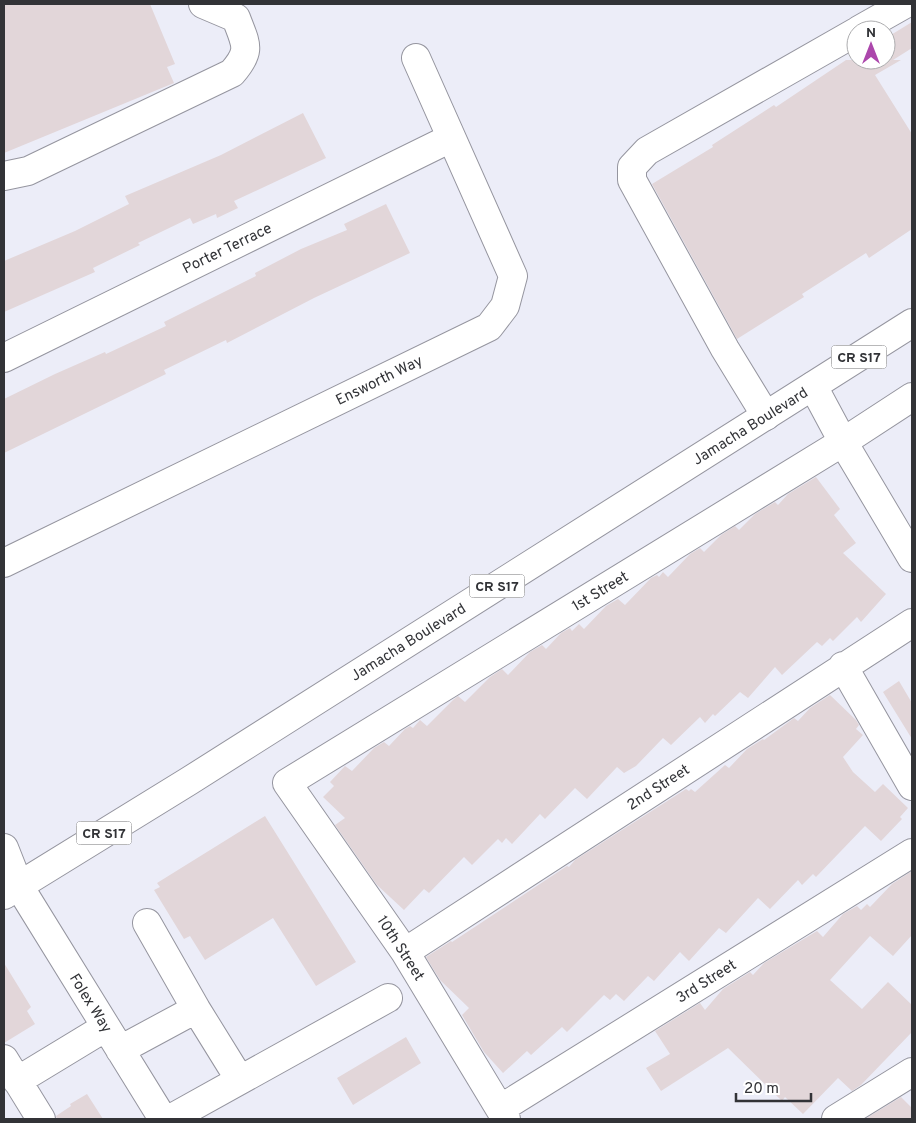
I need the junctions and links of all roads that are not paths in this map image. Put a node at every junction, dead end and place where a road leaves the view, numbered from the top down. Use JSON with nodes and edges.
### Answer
{"nodes":[{"id":1,"x":204,"y":4,"type":"edge"},
{"id":2,"x":905,"y":4,"type":"edge"},
{"id":3,"x":877,"y":20,"type":"edge"},
{"id":4,"x":846,"y":38,"type":"edge"},
{"id":5,"x":416,"y":58,"type":"dead end"},
{"id":6,"x":450,"y":138,"type":"junction"},
{"id":7,"x":4,"y":176,"type":"edge"},
{"id":8,"x":912,"y":323,"type":"edge"},
{"id":9,"x":4,"y":358,"type":"edge"},
{"id":10,"x":813,"y":386,"type":"junction"},
{"id":11,"x":912,"y":398,"type":"edge"},
{"id":12,"x":766,"y":416,"type":"junction"},
{"id":13,"x":843,"y":442,"type":"junction"},
{"id":14,"x":912,"y":558,"type":"edge"},
{"id":15,"x":4,"y":563,"type":"edge"},
{"id":16,"x":912,"y":623,"type":"edge"},
{"id":17,"x":843,"y":666,"type":"junction"},
{"id":18,"x":287,"y":783,"type":"joint"},
{"id":19,"x":912,"y":786,"type":"edge"},
{"id":20,"x":4,"y":848,"type":"edge"},
{"id":21,"x":912,"y":853,"type":"edge"},
{"id":22,"x":9,"y":884,"type":"edge"},
{"id":23,"x":147,"y":922,"type":"dead end"},
{"id":24,"x":405,"y":952,"type":"junction"},
{"id":25,"x":388,"y":998,"type":"dead end"},
{"id":26,"x":196,"y":1009,"type":"junction"},
{"id":27,"x":113,"y":1039,"type":"junction"},
{"id":28,"x":10,"y":1070,"type":"edge"},
{"id":29,"x":912,"y":1072,"type":"edge"},
{"id":30,"x":240,"y":1080,"type":"junction"},
{"id":31,"x":503,"y":1114,"type":"edge"},
{"id":32,"x":41,"y":1119,"type":"edge"},
{"id":33,"x":163,"y":1119,"type":"edge"},
{"id":34,"x":170,"y":1119,"type":"edge"},
{"id":35,"x":836,"y":1119,"type":"edge"}],
"edges":[{"from":1,"to":7,"type":"street"},
{"from":2,"to":3,"type":"street"},
{"from":4,"to":12,"type":"street"},
{"from":5,"to":6,"type":"street","name":"Ensworth Way"},
{"from":6,"to":9,"type":"street","name":"Porter Terrace"},
{"from":6,"to":15,"type":"street","name":"Ensworth Way"},
{"from":8,"to":10,"type":"street","name":"Jamacha Boulevard","number":"CR S17"},
{"from":10,"to":12,"type":"street","name":"Jamacha Boulevard","number":"CR S17"},
{"from":10,"to":13,"type":"street"},
{"from":11,"to":13,"type":"street","name":"1st Street"},
{"from":12,"to":22,"type":"street","name":"Jamacha Boulevard","number":"CR S17"},
{"from":13,"to":14,"type":"street"},
{"from":13,"to":18,"type":"street","name":"1st Street"},
{"from":16,"to":17,"type":"street","name":"2nd Street"},
{"from":17,"to":19,"type":"street"},
{"from":17,"to":24,"type":"street","name":"2nd Street"},
{"from":18,"to":24,"type":"street","name":"10th Street"},
{"from":20,"to":22,"type":"street","name":"Folex Way"},
{"from":21,"to":31,"type":"street","name":"3rd Street"},
{"from":22,"to":27,"type":"street","name":"Folex Way"},
{"from":23,"to":26,"type":"street"},
{"from":24,"to":31,"type":"street","name":"10th Street"},
{"from":25,"to":30,"type":"street"},
{"from":26,"to":27,"type":"street"},
{"from":26,"to":30,"type":"street"},
{"from":27,"to":28,"type":"street"},
{"from":27,"to":33,"type":"street","name":"Folex Way"},
{"from":28,"to":32,"type":"street"},
{"from":29,"to":35,"type":"street"},
{"from":30,"to":34,"type":"street"}]}
